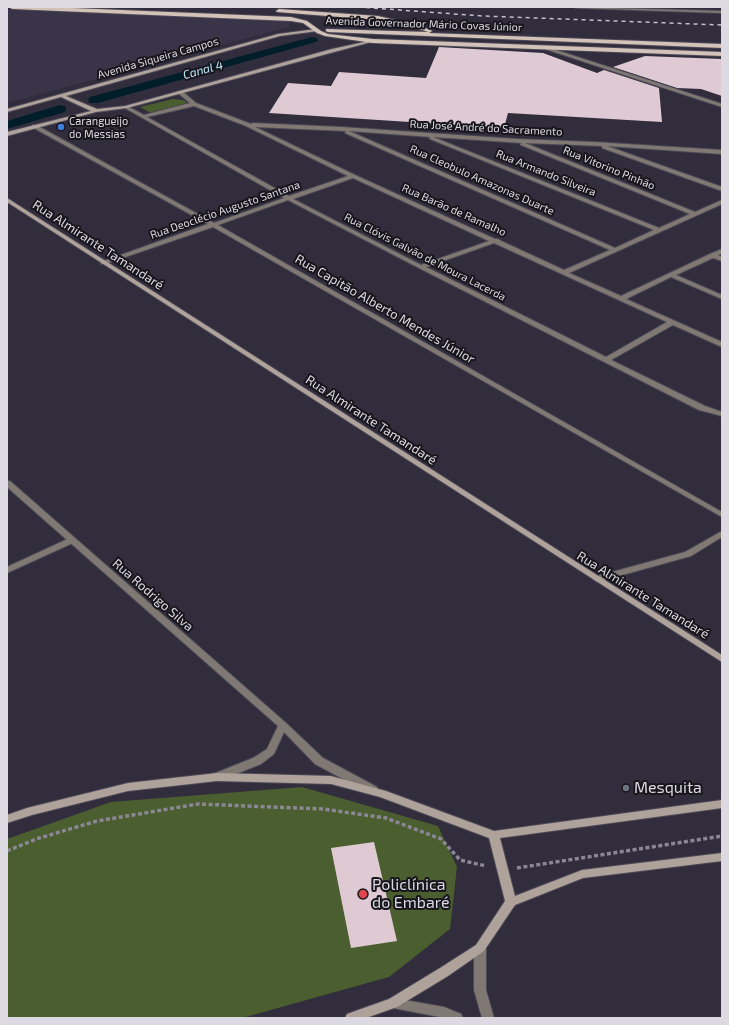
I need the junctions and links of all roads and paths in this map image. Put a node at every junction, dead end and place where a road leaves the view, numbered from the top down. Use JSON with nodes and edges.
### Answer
{"nodes":[{"id":1,"x":12,"y":7,"type":"edge"},
{"id":2,"x":576,"y":7,"type":"edge"},
{"id":3,"x":272,"y":11,"type":"dead end"},
{"id":4,"x":722,"y":12,"type":"edge"},
{"id":5,"x":357,"y":16,"type":"junction"},
{"id":6,"x":316,"y":30,"type":"junction"},
{"id":7,"x":390,"y":32,"type":"junction"},
{"id":8,"x":438,"y":35,"type":"junction"},
{"id":9,"x":373,"y":41,"type":"junction"},
{"id":10,"x":722,"y":46,"type":"edge"},
{"id":11,"x":544,"y":47,"type":"junction"},
{"id":12,"x":722,"y":54,"type":"edge"},
{"id":13,"x":180,"y":92,"type":"junction"},
{"id":14,"x":62,"y":96,"type":"junction"},
{"id":15,"x":194,"y":104,"type":"junction"},
{"id":16,"x":722,"y":106,"type":"edge"},
{"id":17,"x":125,"y":107,"type":"junction"},
{"id":18,"x":93,"y":110,"type":"junction"},
{"id":19,"x":7,"y":111,"type":"edge"},
{"id":20,"x":143,"y":117,"type":"junction"},
{"id":21,"x":248,"y":125,"type":"junction"},
{"id":22,"x":34,"y":126,"type":"junction"},
{"id":23,"x":341,"y":129,"type":"junction"},
{"id":24,"x":7,"y":134,"type":"edge"},
{"id":25,"x":425,"y":135,"type":"junction"},
{"id":26,"x":517,"y":141,"type":"junction"},
{"id":27,"x":594,"y":144,"type":"junction"},
{"id":28,"x":722,"y":152,"type":"edge"},
{"id":29,"x":353,"y":176,"type":"junction"},
{"id":30,"x":722,"y":189,"type":"edge"},
{"id":31,"x":288,"y":198,"type":"junction"},
{"id":32,"x":8,"y":202,"type":"edge"},
{"id":33,"x":722,"y":202,"type":"edge"},
{"id":34,"x":694,"y":214,"type":"junction"},
{"id":35,"x":212,"y":224,"type":"junction"},
{"id":36,"x":659,"y":230,"type":"junction"},
{"id":37,"x":496,"y":240,"type":"junction"},
{"id":38,"x":615,"y":250,"type":"junction"},
{"id":39,"x":722,"y":251,"type":"edge"},
{"id":40,"x":712,"y":255,"type":"junction"},
{"id":41,"x":722,"y":259,"type":"edge"},
{"id":42,"x":103,"y":263,"type":"junction"},
{"id":43,"x":421,"y":267,"type":"junction"},
{"id":44,"x":566,"y":272,"type":"junction"},
{"id":45,"x":671,"y":275,"type":"junction"},
{"id":46,"x":722,"y":297,"type":"edge"},
{"id":47,"x":622,"y":298,"type":"junction"},
{"id":48,"x":673,"y":322,"type":"junction"},
{"id":49,"x":722,"y":345,"type":"edge"},
{"id":50,"x":606,"y":360,"type":"junction"},
{"id":51,"x":722,"y":414,"type":"edge"},
{"id":52,"x":7,"y":484,"type":"edge"},
{"id":53,"x":722,"y":515,"type":"edge"},
{"id":54,"x":722,"y":534,"type":"edge"},
{"id":55,"x":72,"y":540,"type":"junction"},
{"id":56,"x":7,"y":570,"type":"edge"},
{"id":57,"x":597,"y":579,"type":"junction"},
{"id":58,"x":722,"y":659,"type":"edge"},
{"id":59,"x":282,"y":725,"type":"junction"},
{"id":60,"x":217,"y":777,"type":"junction"},
{"id":61,"x":382,"y":794,"type":"junction"},
{"id":62,"x":722,"y":804,"type":"edge"},
{"id":63,"x":7,"y":819,"type":"edge"},
{"id":64,"x":494,"y":835,"type":"junction"},
{"id":65,"x":722,"y":836,"type":"edge"},
{"id":66,"x":7,"y":851,"type":"edge"},
{"id":67,"x":722,"y":857,"type":"edge"},
{"id":68,"x":503,"y":870,"type":"junction"},
{"id":69,"x":511,"y":902,"type":"junction"},
{"id":70,"x":480,"y":948,"type":"junction"},
{"id":71,"x":393,"y":1002,"type":"junction"},
{"id":72,"x":351,"y":1018,"type":"edge"},
{"id":73,"x":457,"y":1018,"type":"edge"},
{"id":74,"x":488,"y":1018,"type":"edge"}],
"edges":[{"from":1,"to":6,"type":"main road"},
{"from":2,"to":4,"type":"street"},
{"from":3,"to":5,"type":"main road"},
{"from":5,"to":7,"type":"main road"},
{"from":5,"to":8,"type":"main road"},
{"from":6,"to":7,"type":"main road","name":"Avenida Governador Mário Covas Júnior"},
{"from":6,"to":9,"type":"main road","name":"Avenida Governador Mário Covas Júnior"},
{"from":6,"to":14,"type":"main road","name":"Avenida Siqueira Campos"},
{"from":7,"to":8,"type":"main road","name":"Avenida Governador Mário Covas Júnior"},
{"from":7,"to":9,"type":"main road"},
{"from":8,"to":10,"type":"main road","name":"Avenida Governador Mário Covas Júnior"},
{"from":9,"to":11,"type":"main road","name":"Avenida Governador Mário Covas Júnior"},
{"from":9,"to":13,"type":"main road"},
{"from":11,"to":12,"type":"main road","name":"Avenida Governador Mário Covas Júnior"},
{"from":11,"to":16,"type":"street"},
{"from":13,"to":15,"type":"street","name":"Rua Barão de Ramalho"},
{"from":13,"to":17,"type":"main road"},
{"from":14,"to":18,"type":"main road"},
{"from":14,"to":19,"type":"main road","name":"Avenida Siqueira Campos"},
{"from":15,"to":20,"type":"street"},
{"from":15,"to":21,"type":"street","name":"Rua Barão de Ramalho"},
{"from":17,"to":18,"type":"main road"},
{"from":17,"to":20,"type":"street","name":"Rua Clóvis Galvão de Moura Lacerda"},
{"from":18,"to":22,"type":"main road"},
{"from":20,"to":31,"type":"street","name":"Rua Clóvis Galvão de Moura Lacerda"},
{"from":21,"to":23,"type":"street","name":"Rua José André do Sacramento"},
{"from":21,"to":29,"type":"street","name":"Rua Barão de Ramalho"},
{"from":22,"to":24,"type":"main road"},
{"from":22,"to":35,"type":"street","name":"Rua Capitão Alberto Mendes Júnior"},
{"from":23,"to":25,"type":"street","name":"Rua José André do Sacramento"},
{"from":23,"to":38,"type":"street","name":"Rua Cleobulo Amazonas Duarte"},
{"from":25,"to":26,"type":"street","name":"Rua José André do Sacramento"},
{"from":25,"to":36,"type":"street","name":"Rua Armando Silveira"},
{"from":26,"to":27,"type":"street","name":"Rua José André do Sacramento"},
{"from":26,"to":34,"type":"street","name":"Rua Vitorino Pinhão"},
{"from":27,"to":28,"type":"street","name":"Rua José André do Sacramento"},
{"from":27,"to":30,"type":"street"},
{"from":29,"to":31,"type":"street","name":"Rua Deoclécio Augusto Santana"},
{"from":29,"to":37,"type":"street","name":"Rua Barão de Ramalho"},
{"from":31,"to":35,"type":"street","name":"Rua Deoclécio Augusto Santana"},
{"from":31,"to":43,"type":"street","name":"Rua Clóvis Galvão de Moura Lacerda"},
{"from":32,"to":42,"type":"main road","name":"Rua Almirante Tamandaré"},
{"from":33,"to":34,"type":"street"},
{"from":34,"to":36,"type":"street"},
{"from":35,"to":42,"type":"street","name":"Rua Deoclécio Augusto Santana"},
{"from":35,"to":53,"type":"street","name":"Rua Capitão Alberto Mendes Júnior"},
{"from":36,"to":38,"type":"street"},
{"from":37,"to":43,"type":"street"},
{"from":37,"to":44,"type":"street","name":"Rua Barão de Ramalho"},
{"from":38,"to":44,"type":"street"},
{"from":39,"to":40,"type":"street"},
{"from":40,"to":41,"type":"street"},
{"from":40,"to":45,"type":"street"},
{"from":42,"to":57,"type":"main road","name":"Rua Almirante Tamandaré"},
{"from":43,"to":50,"type":"street","name":"Rua Clóvis Galvão de Moura Lacerda"},
{"from":44,"to":47,"type":"street","name":"Rua Barão de Ramalho"},
{"from":45,"to":46,"type":"street"},
{"from":45,"to":47,"type":"street"},
{"from":47,"to":48,"type":"street","name":"Rua Barão de Ramalho"},
{"from":48,"to":49,"type":"street","name":"Rua Barão de Ramalho"},
{"from":48,"to":50,"type":"street"},
{"from":50,"to":51,"type":"street","name":"Rua Clóvis Galvão de Moura Lacerda"},
{"from":52,"to":55,"type":"street","name":"Rua Rodrigo Silva"},
{"from":54,"to":57,"type":"street"},
{"from":55,"to":56,"type":"street"},
{"from":55,"to":59,"type":"street","name":"Rua Rodrigo Silva"},
{"from":57,"to":58,"type":"main road","name":"Rua Almirante Tamandaré"},
{"from":59,"to":60,"type":"street"},
{"from":59,"to":61,"type":"street","name":"Rua Rodrigo Silva"},
{"from":60,"to":61,"type":"main road"},
{"from":60,"to":63,"type":"main road"},
{"from":61,"to":64,"type":"main road"},
{"from":62,"to":64,"type":"main road"},
{"from":64,"to":68,"type":"main road"},
{"from":65,"to":68,"type":"path"},
{"from":66,"to":68,"type":"path"},
{"from":67,"to":69,"type":"main road"},
{"from":68,"to":69,"type":"main road"},
{"from":69,"to":70,"type":"main road"},
{"from":70,"to":71,"type":"main road"},
{"from":70,"to":74,"type":"street"},
{"from":71,"to":72,"type":"main road"},
{"from":71,"to":73,"type":"street"}]}
